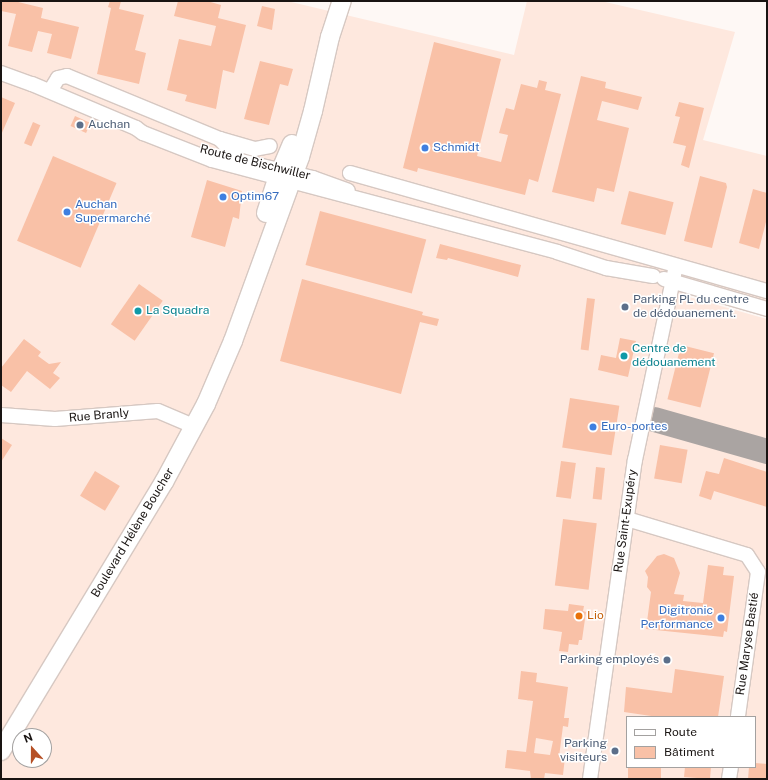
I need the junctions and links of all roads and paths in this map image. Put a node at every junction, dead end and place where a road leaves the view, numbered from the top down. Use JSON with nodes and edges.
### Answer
{"nodes":[{"id":1,"x":342,"y":1,"type":"edge"},
{"id":2,"x":1,"y":68,"type":"edge"},
{"id":3,"x":1,"y":73,"type":"edge"},
{"id":4,"x":30,"y":83,"type":"junction"},
{"id":5,"x":50,"y":91,"type":"junction"},
{"id":6,"x":136,"y":128,"type":"junction"},
{"id":7,"x":220,"y":139,"type":"junction"},
{"id":8,"x":270,"y":146,"type":"dead end"},
{"id":9,"x":240,"y":161,"type":"junction"},
{"id":10,"x":350,"y":173,"type":"dead end"},
{"id":11,"x":285,"y":176,"type":"junction"},
{"id":12,"x":381,"y":183,"type":"junction"},
{"id":13,"x":340,"y":187,"type":"junction"},
{"id":14,"x":372,"y":202,"type":"junction"},
{"id":15,"x":676,"y":266,"type":"junction"},
{"id":16,"x":672,"y":282,"type":"junction"},
{"id":17,"x":767,"y":292,"type":"edge"},
{"id":18,"x":767,"y":309,"type":"edge"},
{"id":19,"x":1,"y":415,"type":"edge"},
{"id":20,"x":194,"y":426,"type":"junction"},
{"id":21,"x":627,"y":519,"type":"junction"},
{"id":22,"x":738,"y":716,"type":"edge"},
{"id":23,"x":1,"y":751,"type":"edge"},
{"id":24,"x":731,"y":768,"type":"edge"},
{"id":25,"x":590,"y":779,"type":"edge"},
{"id":26,"x":729,"y":779,"type":"edge"}],
"edges":[{"from":1,"to":11,"type":"main road","name":"Boulevard Hélène Boucher"},
{"from":2,"to":4,"type":"street","name":"Route de Bischwiller"},
{"from":3,"to":4,"type":"street","name":"Route de Bischwiller"},
{"from":4,"to":5,"type":"street","name":"Route de Bischwiller"},
{"from":5,"to":6,"type":"street","name":"Route de Bischwiller"},
{"from":5,"to":7,"type":"street","name":"Route de Bischwiller"},
{"from":6,"to":9,"type":"street","name":"Route de Bischwiller"},
{"from":6,"to":11,"type":"street","name":"Route de Bischwiller"},
{"from":7,"to":8,"type":"street","name":"Route de Bischwiller"},
{"from":7,"to":9,"type":"street"},
{"from":9,"to":11,"type":"street","name":"Route de Bischwiller"},
{"from":10,"to":12,"type":"street"},
{"from":11,"to":13,"type":"street","name":"Route de Bischwiller"},
{"from":11,"to":14,"type":"street","name":"Route de Bischwiller"},
{"from":11,"to":20,"type":"main road","name":"Boulevard Hélène Boucher"},
{"from":12,"to":13,"type":"street"},
{"from":12,"to":15,"type":"street"},
{"from":13,"to":14,"type":"street","name":"Route de Bischwiller"},
{"from":14,"to":16,"type":"street","name":"Route de Bischwiller"},
{"from":15,"to":16,"type":"street","name":"Rue Saint-Exupéry"},
{"from":15,"to":17,"type":"street"},
{"from":16,"to":18,"type":"street","name":"Route de Bischwiller"},
{"from":16,"to":21,"type":"street","name":"Rue Saint-Exupéry"},
{"from":19,"to":20,"type":"street","name":"Rue Branly"},
{"from":20,"to":23,"type":"main road","name":"Boulevard Hélène Boucher"},
{"from":21,"to":22,"type":"street","name":"Rue Maryse Bastié"},
{"from":21,"to":25,"type":"street","name":"Rue Saint-Exupéry"},
{"from":24,"to":26,"type":"street"}]}
